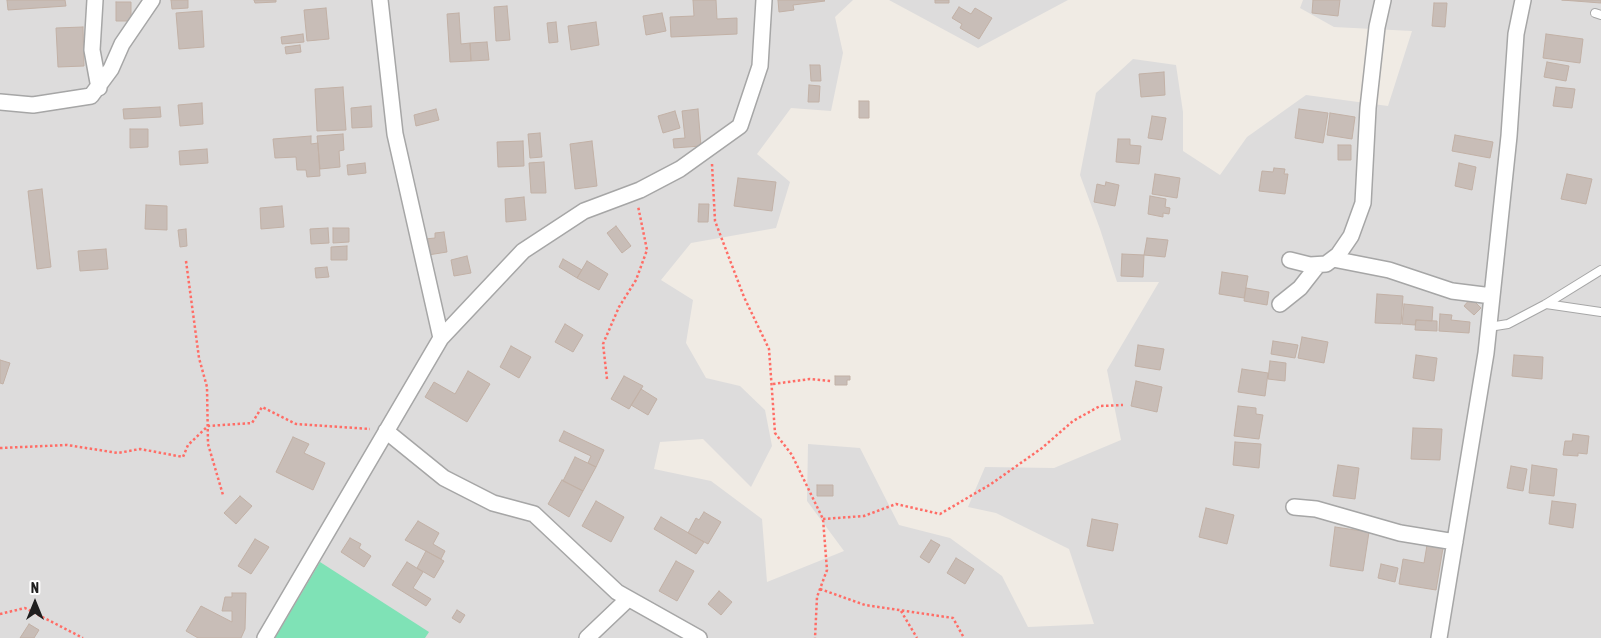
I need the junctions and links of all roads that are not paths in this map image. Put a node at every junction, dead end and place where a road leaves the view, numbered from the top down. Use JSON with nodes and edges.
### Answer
{"nodes":[{"id":1,"x":95,"y":0,"type":"edge"},
{"id":2,"x":152,"y":0,"type":"edge"},
{"id":3,"x":380,"y":0,"type":"edge"},
{"id":4,"x":764,"y":0,"type":"edge"},
{"id":5,"x":1383,"y":0,"type":"edge"},
{"id":6,"x":1523,"y":0,"type":"edge"},
{"id":7,"x":99,"y":88,"type":"junction"},
{"id":8,"x":0,"y":102,"type":"edge"},
{"id":9,"x":1333,"y":259,"type":"junction"},
{"id":10,"x":1290,"y":260,"type":"dead end"},
{"id":11,"x":1318,"y":264,"type":"junction"},
{"id":12,"x":1601,"y":270,"type":"edge"},
{"id":13,"x":1492,"y":296,"type":"junction"},
{"id":14,"x":1280,"y":304,"type":"dead end"},
{"id":15,"x":1546,"y":304,"type":"junction"},
{"id":16,"x":1601,"y":312,"type":"edge"},
{"id":17,"x":1489,"y":327,"type":"junction"},
{"id":18,"x":441,"y":338,"type":"junction"},
{"id":19,"x":386,"y":431,"type":"junction"},
{"id":20,"x":1294,"y":507,"type":"dead end"},
{"id":21,"x":1455,"y":542,"type":"junction"},
{"id":22,"x":628,"y":599,"type":"junction"},
{"id":23,"x":264,"y":638,"type":"edge"},
{"id":24,"x":587,"y":638,"type":"edge"},
{"id":25,"x":699,"y":638,"type":"edge"},
{"id":26,"x":1439,"y":638,"type":"edge"}],
"edges":[{"from":1,"to":7,"type":"street"},
{"from":2,"to":7,"type":"street"},
{"from":3,"to":18,"type":"street"},
{"from":4,"to":18,"type":"street"},
{"from":5,"to":9,"type":"street"},
{"from":6,"to":13,"type":"street"},
{"from":7,"to":8,"type":"street"},
{"from":9,"to":11,"type":"street"},
{"from":9,"to":13,"type":"street"},
{"from":10,"to":11,"type":"street"},
{"from":11,"to":14,"type":"street"},
{"from":12,"to":15,"type":"lane"},
{"from":13,"to":17,"type":"street"},
{"from":15,"to":16,"type":"lane"},
{"from":15,"to":17,"type":"lane"},
{"from":17,"to":21,"type":"street"},
{"from":18,"to":19,"type":"street"},
{"from":19,"to":22,"type":"street"},
{"from":19,"to":23,"type":"street"},
{"from":20,"to":21,"type":"street"},
{"from":21,"to":26,"type":"street"},
{"from":22,"to":24,"type":"street"},
{"from":22,"to":25,"type":"street"}]}
